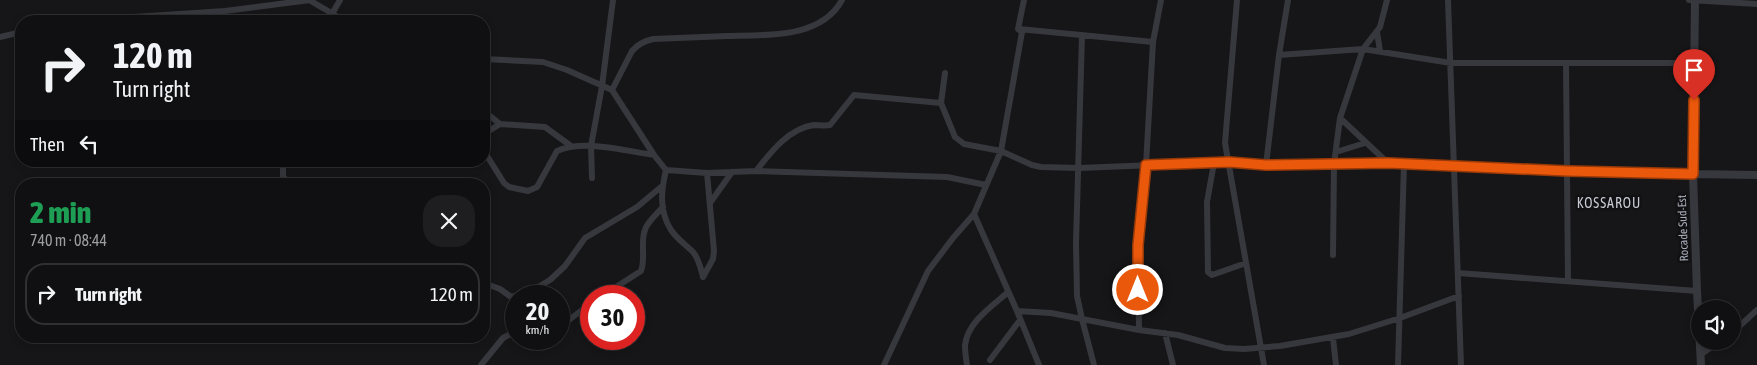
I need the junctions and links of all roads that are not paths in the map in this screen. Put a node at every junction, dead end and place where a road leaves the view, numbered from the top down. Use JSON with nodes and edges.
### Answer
{"nodes":[{"id":1,"x":312,"y":0,"type":"edge"},
{"id":2,"x":340,"y":0,"type":"edge"},
{"id":3,"x":613,"y":0,"type":"edge"},
{"id":4,"x":842,"y":0,"type":"edge"},
{"id":5,"x":1024,"y":0,"type":"edge"},
{"id":6,"x":1161,"y":0,"type":"edge"},
{"id":7,"x":1237,"y":0,"type":"edge"},
{"id":8,"x":1288,"y":0,"type":"edge"},
{"id":9,"x":1387,"y":0,"type":"edge"},
{"id":10,"x":1448,"y":0,"type":"edge"},
{"id":11,"x":1689,"y":0,"type":"edge"},
{"id":12,"x":1695,"y":0,"type":"edge"},
{"id":13,"x":1757,"y":4,"type":"edge"},
{"id":14,"x":333,"y":13,"type":"junction"},
{"id":15,"x":164,"y":15,"type":"edge"},
{"id":16,"x":336,"y":15,"type":"edge"},
{"id":17,"x":1018,"y":29,"type":"junction"},
{"id":18,"x":1377,"y":32,"type":"junction"},
{"id":19,"x":15,"y":33,"type":"edge"},
{"id":20,"x":1082,"y":35,"type":"junction"},
{"id":21,"x":0,"y":36,"type":"edge"},
{"id":22,"x":1153,"y":42,"type":"junction"},
{"id":23,"x":1363,"y":49,"type":"junction"},
{"id":24,"x":1380,"y":51,"type":"junction"},
{"id":25,"x":1279,"y":55,"type":"junction"},
{"id":26,"x":490,"y":59,"type":"edge"},
{"id":27,"x":1451,"y":63,"type":"junction"},
{"id":28,"x":1566,"y":63,"type":"junction"},
{"id":29,"x":1694,"y":63,"type":"junction"},
{"id":30,"x":945,"y":72,"type":"dead end"},
{"id":31,"x":602,"y":86,"type":"junction"},
{"id":32,"x":612,"y":90,"type":"junction"},
{"id":33,"x":941,"y":103,"type":"junction"},
{"id":34,"x":490,"y":116,"type":"edge"},
{"id":35,"x":1340,"y":118,"type":"junction"},
{"id":36,"x":500,"y":124,"type":"junction"},
{"id":37,"x":490,"y":130,"type":"edge"},
{"id":38,"x":1365,"y":143,"type":"junction"},
{"id":39,"x":572,"y":146,"type":"junction"},
{"id":40,"x":591,"y":146,"type":"junction"},
{"id":41,"x":1001,"y":151,"type":"junction"},
{"id":42,"x":1336,"y":152,"type":"junction"},
{"id":43,"x":654,"y":155,"type":"junction"},
{"id":44,"x":490,"y":161,"type":"edge"},
{"id":45,"x":1229,"y":162,"type":"junction"},
{"id":46,"x":1214,"y":163,"type":"junction"},
{"id":47,"x":1388,"y":163,"type":"junction"},
{"id":48,"x":1334,"y":164,"type":"junction"},
{"id":49,"x":1404,"y":164,"type":"junction"},
{"id":50,"x":1146,"y":165,"type":"junction"},
{"id":51,"x":1266,"y":165,"type":"junction"},
{"id":52,"x":1454,"y":167,"type":"junction"},
{"id":53,"x":1078,"y":168,"type":"junction"},
{"id":54,"x":666,"y":170,"type":"junction"},
{"id":55,"x":756,"y":171,"type":"junction"},
{"id":56,"x":1567,"y":171,"type":"junction"},
{"id":57,"x":732,"y":172,"type":"junction"},
{"id":58,"x":707,"y":173,"type":"junction"},
{"id":59,"x":1693,"y":174,"type":"junction"},
{"id":60,"x":1757,"y":175,"type":"edge"},
{"id":61,"x":592,"y":178,"type":"dead end"},
{"id":62,"x":986,"y":186,"type":"junction"},
{"id":63,"x":661,"y":187,"type":"junction"},
{"id":64,"x":710,"y":202,"type":"junction"},
{"id":65,"x":663,"y":207,"type":"junction"},
{"id":66,"x":974,"y":214,"type":"junction"},
{"id":67,"x":1333,"y":255,"type":"dead end"},
{"id":68,"x":1246,"y":263,"type":"junction"},
{"id":69,"x":1458,"y":273,"type":"junction"},
{"id":70,"x":1568,"y":281,"type":"junction"},
{"id":71,"x":490,"y":285,"type":"edge"},
{"id":72,"x":542,"y":285,"type":"edge"},
{"id":73,"x":619,"y":285,"type":"edge"},
{"id":74,"x":1697,"y":290,"type":"junction"},
{"id":75,"x":505,"y":293,"type":"edge"},
{"id":76,"x":1007,"y":293,"type":"junction"},
{"id":77,"x":1459,"y":296,"type":"junction"},
{"id":78,"x":1757,"y":310,"type":"edge"},
{"id":79,"x":1016,"y":311,"type":"junction"},
{"id":80,"x":580,"y":312,"type":"edge"},
{"id":81,"x":1082,"y":318,"type":"junction"},
{"id":82,"x":1400,"y":318,"type":"junction"},
{"id":83,"x":570,"y":319,"type":"edge"},
{"id":84,"x":1020,"y":320,"type":"junction"},
{"id":85,"x":1741,"y":325,"type":"edge"},
{"id":86,"x":1139,"y":330,"type":"junction"},
{"id":87,"x":1165,"y":333,"type":"junction"},
{"id":88,"x":505,"y":337,"type":"edge"},
{"id":89,"x":1333,"y":338,"type":"junction"},
{"id":90,"x":1260,"y":347,"type":"junction"},
{"id":91,"x":1707,"y":350,"type":"edge"},
{"id":92,"x":1091,"y":354,"type":"junction"},
{"id":93,"x":1700,"y":355,"type":"junction"},
{"id":94,"x":990,"y":360,"type":"dead end"},
{"id":95,"x":481,"y":365,"type":"edge"},
{"id":96,"x":884,"y":365,"type":"edge"},
{"id":97,"x":966,"y":365,"type":"edge"},
{"id":98,"x":1039,"y":365,"type":"edge"},
{"id":99,"x":1089,"y":365,"type":"edge"},
{"id":100,"x":1094,"y":365,"type":"edge"},
{"id":101,"x":1173,"y":365,"type":"edge"},
{"id":102,"x":1264,"y":365,"type":"edge"},
{"id":103,"x":1336,"y":365,"type":"edge"},
{"id":104,"x":1398,"y":365,"type":"edge"},
{"id":105,"x":1461,"y":365,"type":"edge"},
{"id":106,"x":1469,"y":365,"type":"edge"},
{"id":107,"x":1701,"y":365,"type":"edge"}],
"edges":[{"from":1,"to":14,"type":"street"},
{"from":1,"to":15,"type":"street"},
{"from":2,"to":14,"type":"street"},
{"from":3,"to":31,"type":"street"},
{"from":4,"to":32,"type":"street"},
{"from":5,"to":17,"type":"street"},
{"from":6,"to":22,"type":"street"},
{"from":7,"to":45,"type":"street"},
{"from":8,"to":25,"type":"street"},
{"from":9,"to":18,"type":"street"},
{"from":10,"to":27,"type":"street"},
{"from":11,"to":12,"type":"street"},
{"from":12,"to":13,"type":"street"},
{"from":12,"to":29,"type":"street","name":"Rocade Sud-Est"},
{"from":14,"to":16,"type":"street"},
{"from":17,"to":20,"type":"street"},
{"from":17,"to":41,"type":"street"},
{"from":18,"to":23,"type":"street"},
{"from":18,"to":24,"type":"street"},
{"from":19,"to":21,"type":"street"},
{"from":20,"to":22,"type":"street"},
{"from":20,"to":53,"type":"street"},
{"from":22,"to":50,"type":"street"},
{"from":23,"to":24,"type":"street"},
{"from":23,"to":25,"type":"street"},
{"from":23,"to":35,"type":"street"},
{"from":24,"to":27,"type":"street"},
{"from":25,"to":51,"type":"street"},
{"from":26,"to":31,"type":"street"},
{"from":27,"to":28,"type":"street"},
{"from":27,"to":52,"type":"street"},
{"from":28,"to":29,"type":"street"},
{"from":28,"to":56,"type":"street"},
{"from":29,"to":59,"type":"street","name":"Rocade Sud-Est"},
{"from":30,"to":33,"type":"street"},
{"from":31,"to":32,"type":"street"},
{"from":31,"to":40,"type":"street"},
{"from":32,"to":43,"type":"street"},
{"from":33,"to":41,"type":"street"},
{"from":33,"to":55,"type":"street"},
{"from":34,"to":36,"type":"street"},
{"from":35,"to":38,"type":"street"},
{"from":35,"to":42,"type":"street"},
{"from":36,"to":37,"type":"street"},
{"from":36,"to":39,"type":"street"},
{"from":38,"to":42,"type":"street"},
{"from":38,"to":47,"type":"street"},
{"from":39,"to":40,"type":"street"},
{"from":39,"to":44,"type":"street"},
{"from":40,"to":43,"type":"street"},
{"from":40,"to":61,"type":"street"},
{"from":41,"to":53,"type":"street"},
{"from":41,"to":62,"type":"street"},
{"from":42,"to":48,"type":"street"},
{"from":43,"to":54,"type":"street"},
{"from":45,"to":46,"type":"street"},
{"from":45,"to":51,"type":"street"},
{"from":45,"to":68,"type":"street"},
{"from":46,"to":50,"type":"street"},
{"from":46,"to":68,"type":"street"},
{"from":47,"to":48,"type":"street"},
{"from":47,"to":49,"type":"street"},
{"from":48,"to":51,"type":"street"},
{"from":48,"to":67,"type":"street"},
{"from":49,"to":52,"type":"street"},
{"from":49,"to":82,"type":"street"},
{"from":50,"to":53,"type":"street"},
{"from":50,"to":86,"type":"street"},
{"from":52,"to":56,"type":"street"},
{"from":52,"to":69,"type":"street"},
{"from":53,"to":81,"type":"street"},
{"from":54,"to":58,"type":"street"},
{"from":54,"to":63,"type":"street"},
{"from":55,"to":57,"type":"street"},
{"from":55,"to":62,"type":"street"},
{"from":56,"to":59,"type":"street"},
{"from":56,"to":70,"type":"street"},
{"from":57,"to":58,"type":"street"},
{"from":57,"to":64,"type":"street"},
{"from":58,"to":64,"type":"street"},
{"from":59,"to":60,"type":"street"},
{"from":59,"to":74,"type":"street","name":"Rocade Sud-Est"},
{"from":62,"to":66,"type":"street"},
{"from":63,"to":65,"type":"street"},
{"from":63,"to":72,"type":"street"},
{"from":64,"to":65,"type":"street"},
{"from":65,"to":73,"type":"street"},
{"from":66,"to":76,"type":"street"},
{"from":66,"to":96,"type":"street"},
{"from":68,"to":90,"type":"street"},
{"from":69,"to":70,"type":"street"},
{"from":69,"to":77,"type":"street"},
{"from":70,"to":74,"type":"street"},
{"from":71,"to":75,"type":"street"},
{"from":74,"to":93,"type":"street","name":"Rocade Sud-Est"},
{"from":76,"to":79,"type":"street"},
{"from":76,"to":97,"type":"street"},
{"from":77,"to":82,"type":"street"},
{"from":77,"to":105,"type":"street"},
{"from":78,"to":85,"type":"street"},
{"from":79,"to":81,"type":"street"},
{"from":79,"to":84,"type":"street"},
{"from":80,"to":83,"type":"street"},
{"from":81,"to":86,"type":"street"},
{"from":81,"to":92,"type":"street"},
{"from":82,"to":89,"type":"street"},
{"from":82,"to":104,"type":"street"},
{"from":84,"to":94,"type":"street"},
{"from":84,"to":98,"type":"street"},
{"from":86,"to":87,"type":"street"},
{"from":87,"to":90,"type":"street"},
{"from":87,"to":101,"type":"street"},
{"from":88,"to":95,"type":"street"},
{"from":89,"to":90,"type":"street"},
{"from":89,"to":103,"type":"street"},
{"from":90,"to":102,"type":"street"},
{"from":91,"to":93,"type":"street"},
{"from":92,"to":99,"type":"street"},
{"from":92,"to":100,"type":"street"},
{"from":93,"to":107,"type":"street","name":"Rocade Sud-Est"},
{"from":105,"to":106,"type":"street"}]}
